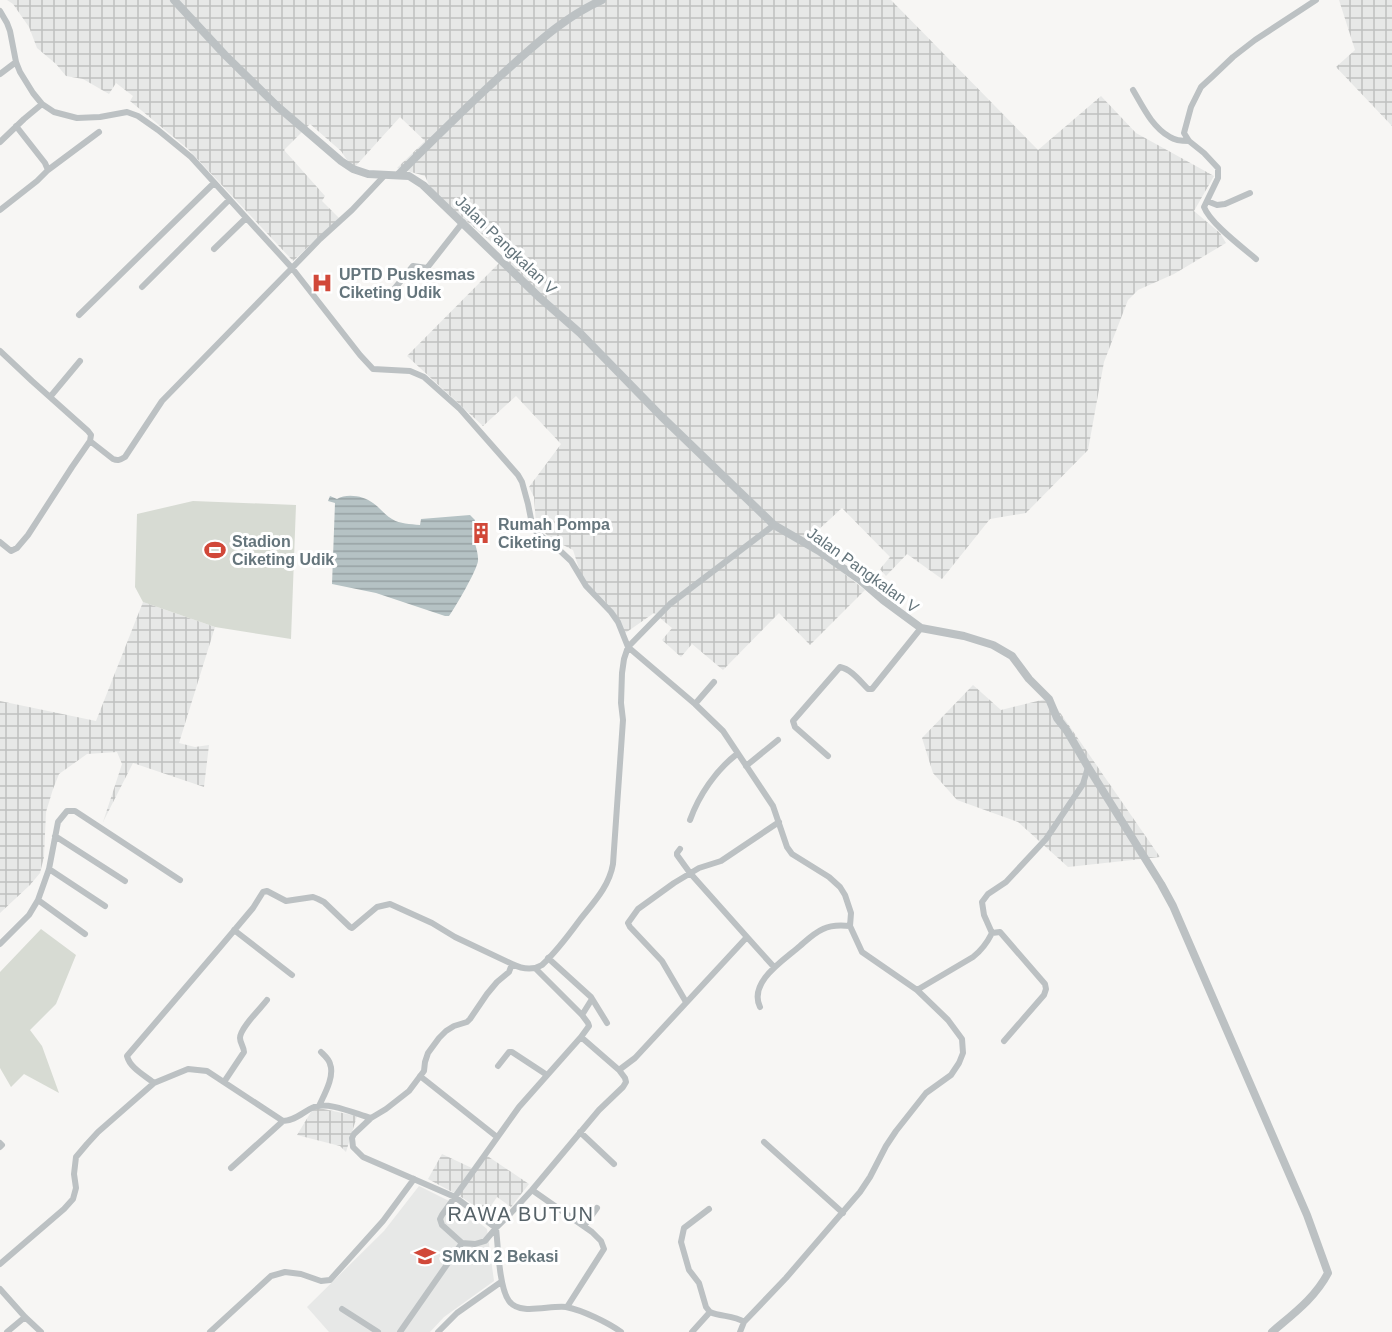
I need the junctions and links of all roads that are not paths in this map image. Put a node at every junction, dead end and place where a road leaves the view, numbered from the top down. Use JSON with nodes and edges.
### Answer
{"nodes":[{"id":1,"x":174,"y":0,"type":"edge"},
{"id":2,"x":602,"y":0,"type":"edge"},
{"id":3,"x":1316,"y":0,"type":"edge"},
{"id":4,"x":0,"y":11,"type":"edge"},
{"id":5,"x":16,"y":62,"type":"junction"},
{"id":6,"x":0,"y":74,"type":"edge"},
{"id":7,"x":1133,"y":90,"type":"dead end"},
{"id":8,"x":42,"y":104,"type":"junction"},
{"id":9,"x":16,"y":126,"type":"junction"},
{"id":10,"x":99,"y":132,"type":"dead end"},
{"id":11,"x":1189,"y":141,"type":"junction"},
{"id":12,"x":0,"y":142,"type":"edge"},
{"id":13,"x":48,"y":170,"type":"junction"},
{"id":14,"x":385,"y":175,"type":"junction"},
{"id":15,"x":398,"y":175,"type":"junction"},
{"id":16,"x":214,"y":183,"type":"junction"},
{"id":17,"x":1250,"y":193,"type":"dead end"},
{"id":18,"x":229,"y":200,"type":"junction"},
{"id":19,"x":1207,"y":201,"type":"junction"},
{"id":20,"x":0,"y":210,"type":"edge"},
{"id":21,"x":246,"y":218,"type":"junction"},
{"id":22,"x":463,"y":222,"type":"junction"},
{"id":23,"x":214,"y":249,"type":"dead end"},
{"id":24,"x":1256,"y":259,"type":"dead end"},
{"id":25,"x":292,"y":268,"type":"junction"},
{"id":26,"x":142,"y":288,"type":"dead end"},
{"id":27,"x":394,"y":288,"type":"dead end"},
{"id":28,"x":79,"y":315,"type":"dead end"},
{"id":29,"x":0,"y":351,"type":"edge"},
{"id":30,"x":80,"y":361,"type":"dead end"},
{"id":31,"x":50,"y":397,"type":"junction"},
{"id":32,"x":90,"y":441,"type":"junction"},
{"id":33,"x":774,"y":525,"type":"junction"},
{"id":34,"x":0,"y":542,"type":"edge"},
{"id":35,"x":921,"y":628,"type":"junction"},
{"id":36,"x":628,"y":647,"type":"junction"},
{"id":37,"x":714,"y":682,"type":"dead end"},
{"id":38,"x":695,"y":704,"type":"junction"},
{"id":39,"x":778,"y":740,"type":"dead end"},
{"id":40,"x":737,"y":754,"type":"junction"},
{"id":41,"x":828,"y":756,"type":"dead end"},
{"id":42,"x":746,"y":766,"type":"junction"},
{"id":43,"x":1088,"y":766,"type":"junction"},
{"id":44,"x":690,"y":820,"type":"dead end"},
{"id":45,"x":779,"y":822,"type":"junction"},
{"id":46,"x":55,"y":836,"type":"junction"},
{"id":47,"x":680,"y":849,"type":"dead end"},
{"id":48,"x":49,"y":869,"type":"junction"},
{"id":49,"x":690,"y":873,"type":"junction"},
{"id":50,"x":180,"y":880,"type":"dead end"},
{"id":51,"x":125,"y":881,"type":"dead end"},
{"id":52,"x":38,"y":900,"type":"junction"},
{"id":53,"x":105,"y":906,"type":"dead end"},
{"id":54,"x":850,"y":926,"type":"junction"},
{"id":55,"x":234,"y":930,"type":"junction"},
{"id":56,"x":992,"y":933,"type":"junction"},
{"id":57,"x":85,"y":934,"type":"dead end"},
{"id":58,"x":747,"y":937,"type":"junction"},
{"id":59,"x":0,"y":944,"type":"edge"},
{"id":60,"x":548,"y":958,"type":"junction"},
{"id":61,"x":512,"y":964,"type":"junction"},
{"id":62,"x":774,"y":967,"type":"junction"},
{"id":63,"x":536,"y":969,"type":"junction"},
{"id":64,"x":292,"y":975,"type":"dead end"},
{"id":65,"x":917,"y":990,"type":"junction"},
{"id":66,"x":592,"y":999,"type":"junction"},
{"id":67,"x":267,"y":1000,"type":"dead end"},
{"id":68,"x":686,"y":1002,"type":"junction"},
{"id":69,"x":760,"y":1007,"type":"dead end"},
{"id":70,"x":582,"y":1015,"type":"junction"},
{"id":71,"x":607,"y":1023,"type":"dead end"},
{"id":72,"x":581,"y":1037,"type":"junction"},
{"id":73,"x":1004,"y":1041,"type":"dead end"},
{"id":74,"x":321,"y":1052,"type":"dead end"},
{"id":75,"x":498,"y":1066,"type":"dead end"},
{"id":76,"x":619,"y":1070,"type":"junction"},
{"id":77,"x":548,"y":1075,"type":"junction"},
{"id":78,"x":420,"y":1076,"type":"junction"},
{"id":79,"x":224,"y":1082,"type":"junction"},
{"id":80,"x":154,"y":1083,"type":"junction"},
{"id":81,"x":319,"y":1106,"type":"junction"},
{"id":82,"x":371,"y":1118,"type":"junction"},
{"id":83,"x":283,"y":1121,"type":"junction"},
{"id":84,"x":580,"y":1132,"type":"junction"},
{"id":85,"x":497,"y":1137,"type":"junction"},
{"id":86,"x":764,"y":1142,"type":"dead end"},
{"id":87,"x":614,"y":1164,"type":"dead end"},
{"id":88,"x":231,"y":1168,"type":"dead end"},
{"id":89,"x":414,"y":1179,"type":"junction"},
{"id":90,"x":532,"y":1190,"type":"junction"},
{"id":91,"x":455,"y":1197,"type":"junction"},
{"id":92,"x":597,"y":1209,"type":"dead end"},
{"id":93,"x":709,"y":1209,"type":"dead end"},
{"id":94,"x":843,"y":1213,"type":"junction"},
{"id":95,"x":584,"y":1226,"type":"junction"},
{"id":96,"x":496,"y":1228,"type":"junction"},
{"id":97,"x":462,"y":1243,"type":"junction"},
{"id":98,"x":0,"y":1264,"type":"edge"},
{"id":99,"x":501,"y":1282,"type":"junction"},
{"id":100,"x":0,"y":1289,"type":"edge"},
{"id":101,"x":567,"y":1307,"type":"junction"},
{"id":102,"x":342,"y":1309,"type":"dead end"},
{"id":103,"x":710,"y":1312,"type":"junction"},
{"id":104,"x":25,"y":1317,"type":"junction"},
{"id":105,"x":744,"y":1322,"type":"junction"},
{"id":106,"x":8,"y":1332,"type":"edge"},
{"id":107,"x":41,"y":1332,"type":"edge"},
{"id":108,"x":210,"y":1332,"type":"edge"},
{"id":109,"x":378,"y":1332,"type":"edge"},
{"id":110,"x":400,"y":1332,"type":"edge"},
{"id":111,"x":438,"y":1332,"type":"edge"},
{"id":112,"x":621,"y":1332,"type":"edge"},
{"id":113,"x":692,"y":1332,"type":"edge"},
{"id":114,"x":740,"y":1332,"type":"edge"},
{"id":115,"x":1272,"y":1332,"type":"edge"}],
"edges":[{"from":1,"to":14,"type":"street","name":"Jalan Pangkalan V"},
{"from":2,"to":15,"type":"street"},
{"from":3,"to":11,"type":"street"},
{"from":4,"to":5,"type":"street"},
{"from":5,"to":6,"type":"street"},
{"from":5,"to":8,"type":"street"},
{"from":7,"to":11,"type":"street"},
{"from":8,"to":9,"type":"street"},
{"from":8,"to":16,"type":"street"},
{"from":9,"to":12,"type":"street"},
{"from":9,"to":13,"type":"street"},
{"from":10,"to":13,"type":"street"},
{"from":11,"to":19,"type":"street"},
{"from":13,"to":20,"type":"street"},
{"from":14,"to":15,"type":"street","name":"Jalan Pangkalan V"},
{"from":14,"to":25,"type":"street"},
{"from":15,"to":22,"type":"street","name":"Jalan Pangkalan V"},
{"from":16,"to":18,"type":"street"},
{"from":16,"to":28,"type":"street"},
{"from":17,"to":19,"type":"street"},
{"from":18,"to":21,"type":"street"},
{"from":18,"to":26,"type":"street"},
{"from":19,"to":24,"type":"street"},
{"from":21,"to":23,"type":"street"},
{"from":21,"to":25,"type":"street"},
{"from":22,"to":27,"type":"street"},
{"from":22,"to":33,"type":"street","name":"Jalan Pangkalan V"},
{"from":25,"to":32,"type":"street"},
{"from":25,"to":36,"type":"street"},
{"from":29,"to":31,"type":"street"},
{"from":30,"to":31,"type":"street"},
{"from":31,"to":32,"type":"street"},
{"from":32,"to":34,"type":"street"},
{"from":33,"to":35,"type":"street","name":"Jalan Pangkalan V"},
{"from":33,"to":36,"type":"street"},
{"from":35,"to":41,"type":"street"},
{"from":35,"to":43,"type":"street","name":"Jalan Pangkalan V"},
{"from":36,"to":38,"type":"street"},
{"from":36,"to":60,"type":"street"},
{"from":37,"to":38,"type":"street"},
{"from":38,"to":40,"type":"street"},
{"from":39,"to":42,"type":"street"},
{"from":40,"to":42,"type":"street"},
{"from":40,"to":44,"type":"street"},
{"from":42,"to":45,"type":"street"},
{"from":43,"to":56,"type":"street"},
{"from":43,"to":115,"type":"street","name":"Jalan Pangkalan V"},
{"from":45,"to":49,"type":"street"},
{"from":45,"to":54,"type":"street"},
{"from":46,"to":48,"type":"street"},
{"from":46,"to":50,"type":"street"},
{"from":46,"to":51,"type":"street"},
{"from":47,"to":49,"type":"street"},
{"from":48,"to":52,"type":"street"},
{"from":48,"to":53,"type":"street"},
{"from":49,"to":58,"type":"street"},
{"from":49,"to":68,"type":"street"},
{"from":52,"to":57,"type":"street"},
{"from":52,"to":59,"type":"street"},
{"from":54,"to":62,"type":"street"},
{"from":54,"to":65,"type":"street"},
{"from":55,"to":61,"type":"street"},
{"from":55,"to":64,"type":"street"},
{"from":55,"to":80,"type":"street"},
{"from":56,"to":65,"type":"street"},
{"from":56,"to":73,"type":"street"},
{"from":58,"to":62,"type":"street"},
{"from":58,"to":68,"type":"street"},
{"from":60,"to":63,"type":"street"},
{"from":60,"to":66,"type":"street"},
{"from":61,"to":63,"type":"street"},
{"from":61,"to":78,"type":"street"},
{"from":62,"to":69,"type":"street"},
{"from":63,"to":70,"type":"street"},
{"from":65,"to":94,"type":"street"},
{"from":66,"to":70,"type":"street"},
{"from":66,"to":71,"type":"street"},
{"from":67,"to":79,"type":"street"},
{"from":68,"to":76,"type":"street"},
{"from":70,"to":72,"type":"street"},
{"from":72,"to":76,"type":"street"},
{"from":72,"to":77,"type":"street"},
{"from":74,"to":81,"type":"street"},
{"from":75,"to":77,"type":"street"},
{"from":76,"to":84,"type":"street"},
{"from":77,"to":85,"type":"street"},
{"from":78,"to":82,"type":"street"},
{"from":78,"to":85,"type":"street"},
{"from":79,"to":80,"type":"street"},
{"from":79,"to":83,"type":"street"},
{"from":80,"to":98,"type":"street"},
{"from":81,"to":82,"type":"street"},
{"from":81,"to":83,"type":"street"},
{"from":82,"to":89,"type":"street"},
{"from":83,"to":88,"type":"street"},
{"from":84,"to":87,"type":"street"},
{"from":84,"to":90,"type":"street"},
{"from":85,"to":91,"type":"street"},
{"from":86,"to":94,"type":"street"},
{"from":89,"to":91,"type":"street"},
{"from":89,"to":108,"type":"street"},
{"from":90,"to":95,"type":"street"},
{"from":90,"to":96,"type":"street"},
{"from":91,"to":96,"type":"street"},
{"from":91,"to":97,"type":"street"},
{"from":92,"to":95,"type":"street"},
{"from":93,"to":103,"type":"street"},
{"from":94,"to":105,"type":"street"},
{"from":95,"to":101,"type":"street"},
{"from":96,"to":97,"type":"street"},
{"from":96,"to":99,"type":"street"},
{"from":97,"to":110,"type":"street"},
{"from":99,"to":101,"type":"street"},
{"from":99,"to":111,"type":"street"},
{"from":100,"to":104,"type":"street"},
{"from":101,"to":112,"type":"street"},
{"from":102,"to":109,"type":"street"},
{"from":103,"to":105,"type":"street"},
{"from":103,"to":113,"type":"street"},
{"from":104,"to":106,"type":"street"},
{"from":104,"to":107,"type":"street"},
{"from":105,"to":114,"type":"street"}]}
